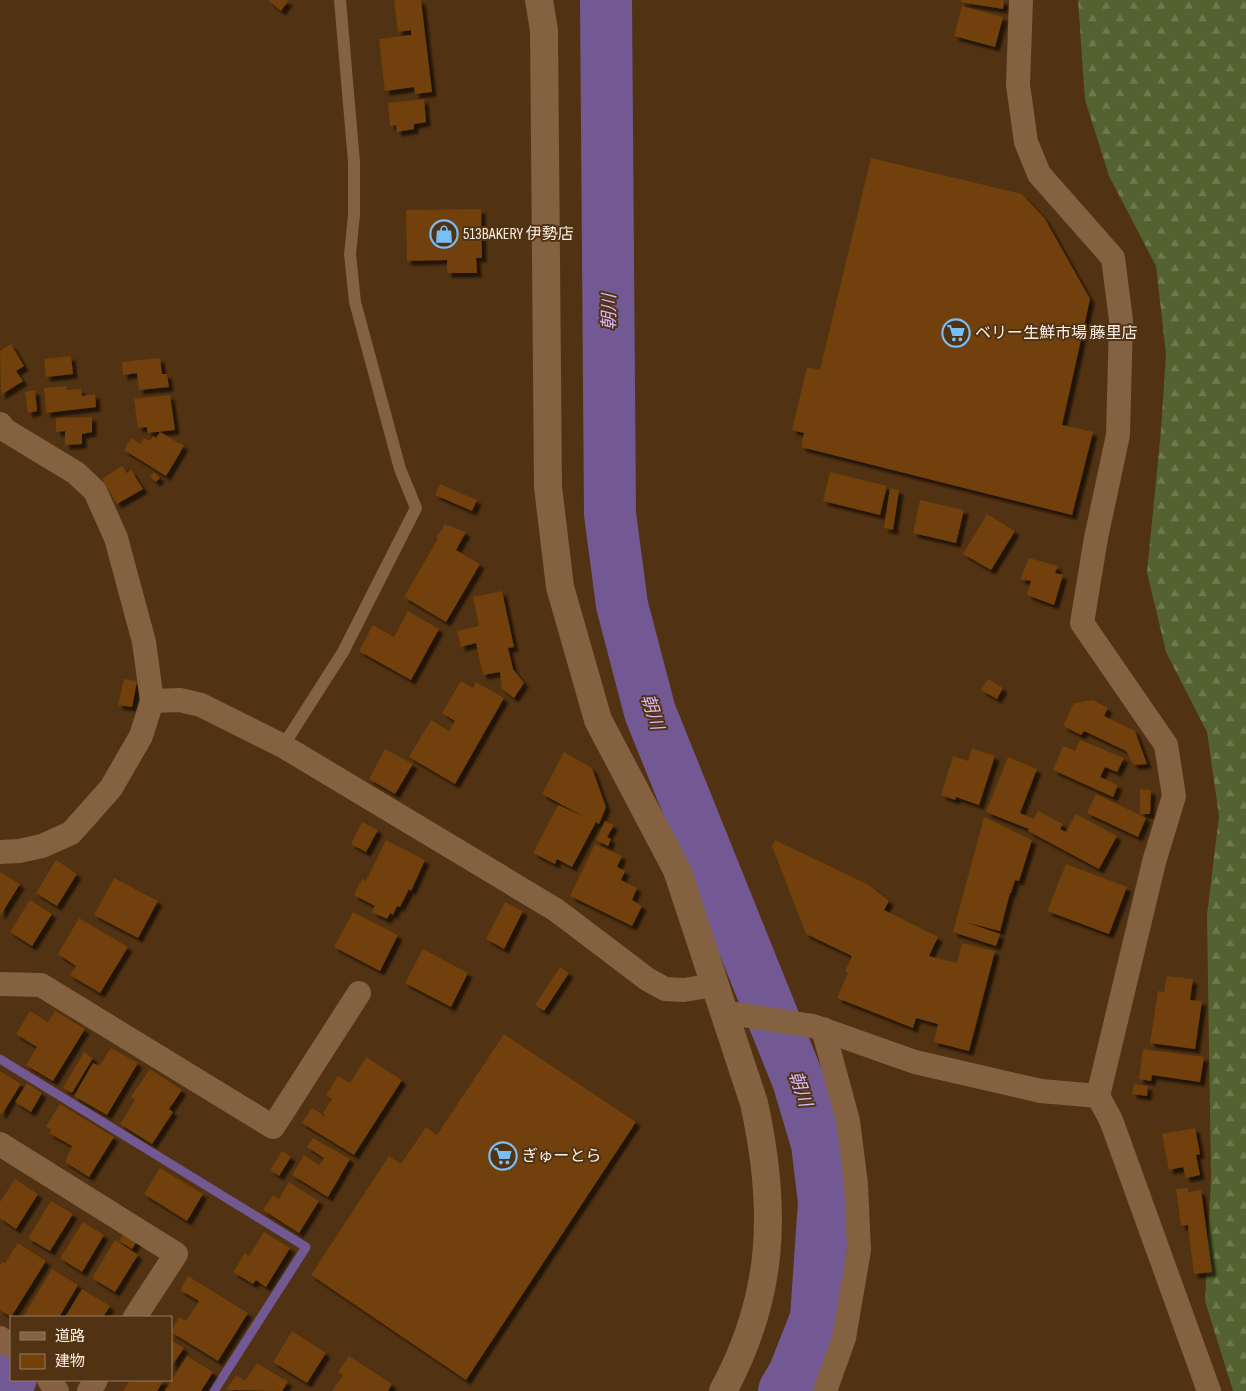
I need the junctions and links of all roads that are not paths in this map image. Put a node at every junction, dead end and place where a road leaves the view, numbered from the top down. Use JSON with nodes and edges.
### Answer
{"nodes":[{"id":1,"x":340,"y":0,"type":"edge"},
{"id":2,"x":538,"y":0,"type":"edge"},
{"id":3,"x":1021,"y":0,"type":"edge"},
{"id":4,"x":0,"y":424,"type":"edge"},
{"id":5,"x":152,"y":702,"type":"junction"},
{"id":6,"x":283,"y":746,"type":"junction"},
{"id":7,"x":0,"y":852,"type":"edge"},
{"id":8,"x":0,"y":984,"type":"edge"},
{"id":9,"x":714,"y":985,"type":"junction"},
{"id":10,"x":360,"y":993,"type":"dead end"},
{"id":11,"x":736,"y":1013,"type":"junction"},
{"id":12,"x":818,"y":1028,"type":"junction"},
{"id":13,"x":1098,"y":1096,"type":"junction"},
{"id":14,"x":0,"y":1144,"type":"edge"},
{"id":15,"x":136,"y":1316,"type":"edge"},
{"id":16,"x":50,"y":1381,"type":"edge"},
{"id":17,"x":58,"y":1391,"type":"edge"},
{"id":18,"x":723,"y":1391,"type":"edge"},
{"id":19,"x":825,"y":1391,"type":"edge"},
{"id":20,"x":1209,"y":1391,"type":"edge"}],
"edges":[{"from":1,"to":6,"type":"lane"},
{"from":2,"to":9,"type":"street"},
{"from":3,"to":13,"type":"street"},
{"from":4,"to":5,"type":"street"},
{"from":5,"to":6,"type":"street"},
{"from":5,"to":7,"type":"street"},
{"from":6,"to":9,"type":"street"},
{"from":8,"to":10,"type":"street"},
{"from":9,"to":11,"type":"street"},
{"from":11,"to":12,"type":"street"},
{"from":11,"to":18,"type":"street"},
{"from":12,"to":13,"type":"street"},
{"from":12,"to":19,"type":"street"},
{"from":13,"to":20,"type":"street"},
{"from":14,"to":15,"type":"street"},
{"from":16,"to":17,"type":"street"}]}
